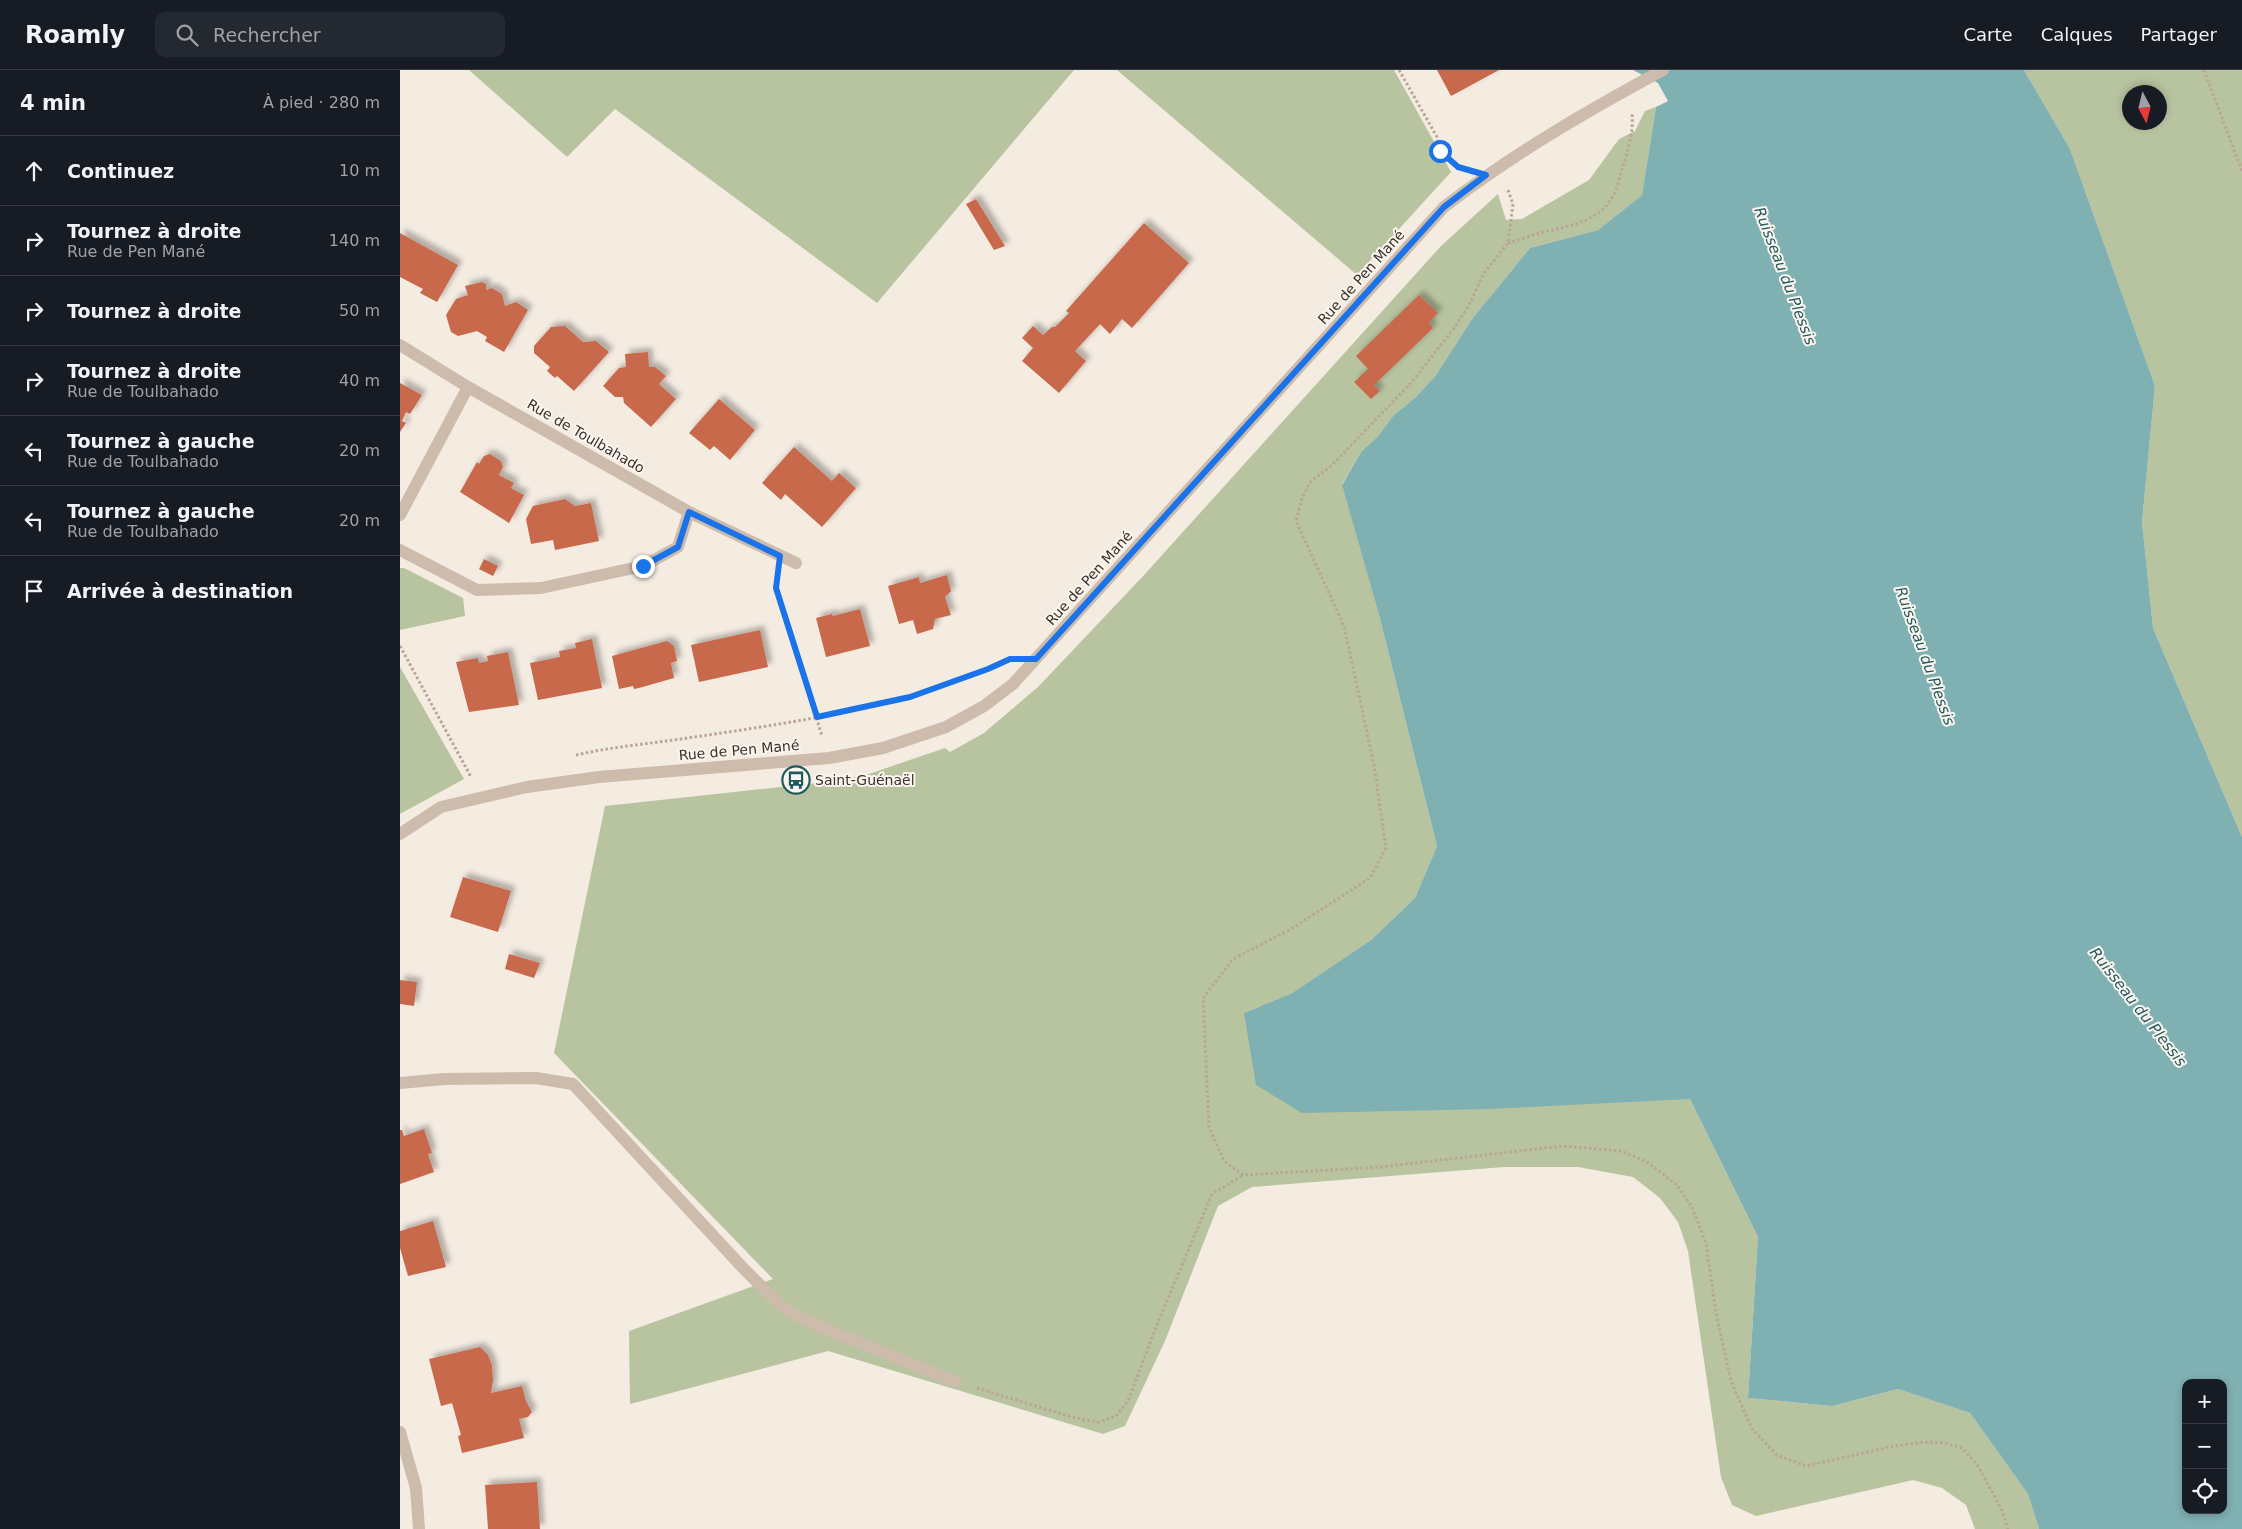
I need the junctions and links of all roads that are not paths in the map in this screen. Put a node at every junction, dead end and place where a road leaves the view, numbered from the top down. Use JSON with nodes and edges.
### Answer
{"nodes":[{"id":1,"x":1663,"y":70,"type":"edge"},
{"id":2,"x":400,"y":345,"type":"edge"},
{"id":3,"x":468,"y":387,"type":"junction"},
{"id":4,"x":689,"y":512,"type":"junction"},
{"id":5,"x":400,"y":515,"type":"edge"},
{"id":6,"x":400,"y":550,"type":"edge"},
{"id":7,"x":796,"y":564,"type":"dead end"},
{"id":8,"x":400,"y":834,"type":"edge"},
{"id":9,"x":400,"y":1083,"type":"edge"},
{"id":10,"x":956,"y":1382,"type":"road end"},
{"id":11,"x":400,"y":1432,"type":"edge"},
{"id":12,"x":419,"y":1529,"type":"edge"}],
"edges":[{"from":1,"to":8,"type":"street","name":"Rue de Pen Mané"},
{"from":2,"to":3,"type":"street","name":"Rue de Toulbahado"},
{"from":3,"to":4,"type":"street","name":"Rue de Toulbahado"},
{"from":3,"to":5,"type":"street"},
{"from":4,"to":6,"type":"street"},
{"from":4,"to":7,"type":"street","name":"Rue de Toulbahado"},
{"from":9,"to":10,"type":"street"},
{"from":11,"to":12,"type":"street"}]}
